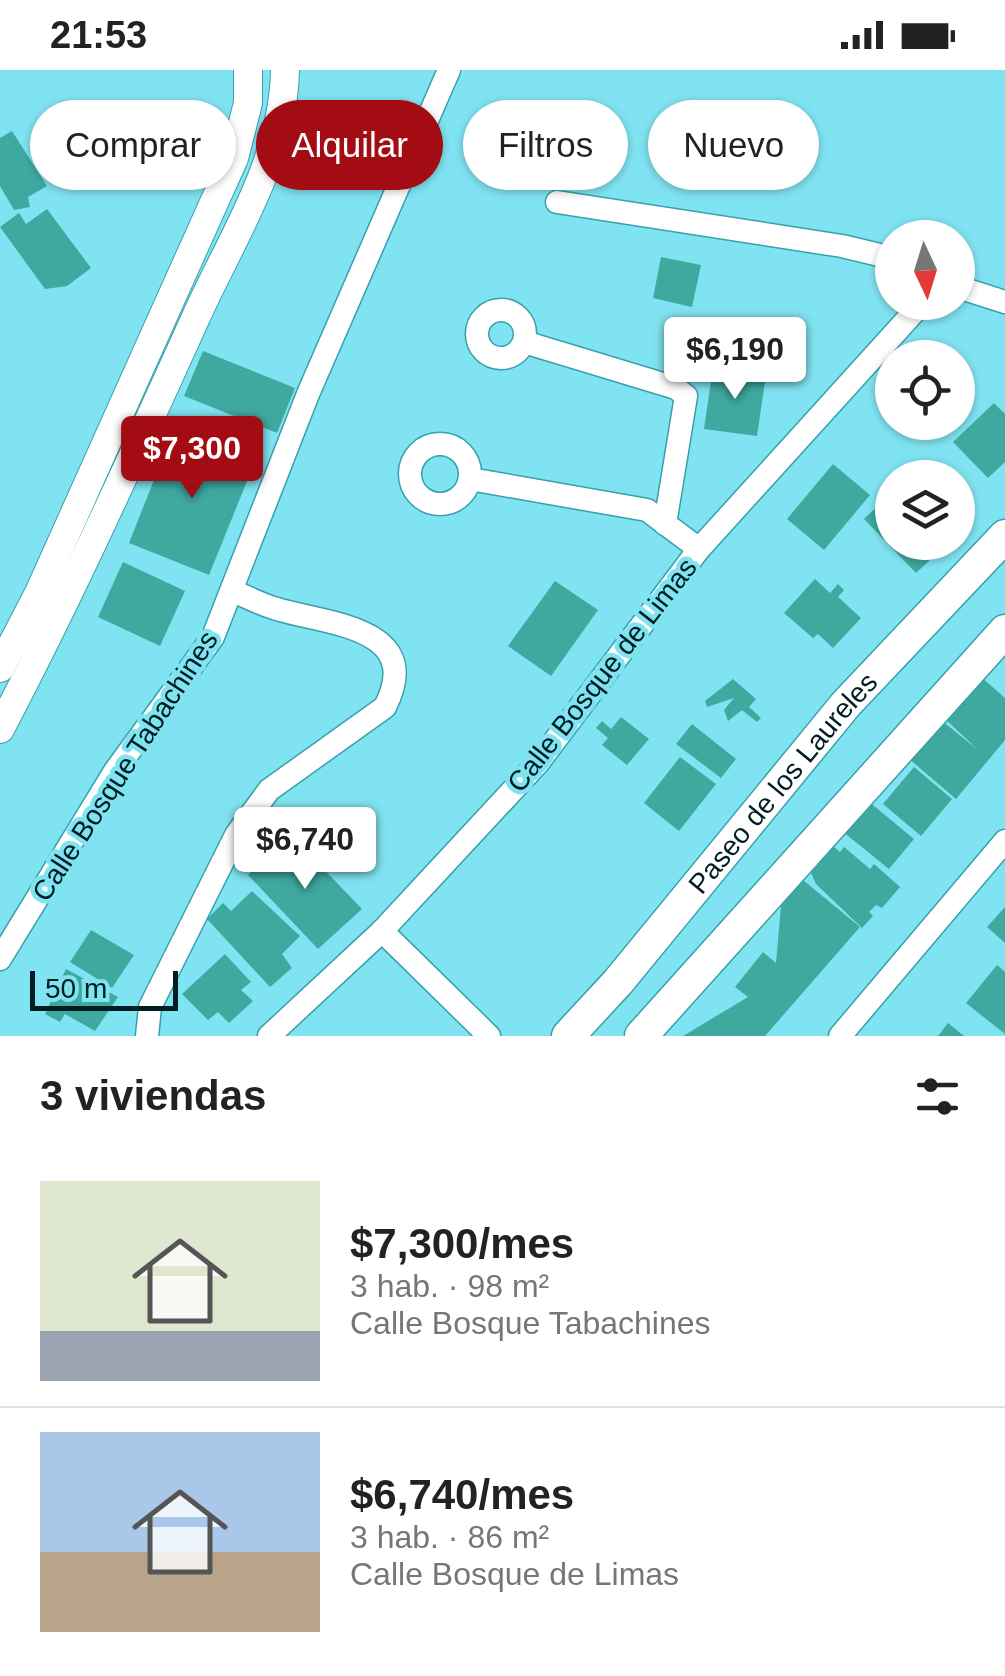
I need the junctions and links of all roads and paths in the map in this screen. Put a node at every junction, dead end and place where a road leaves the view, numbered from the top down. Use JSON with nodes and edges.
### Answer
{"nodes":[{"id":1,"x":248,"y":70,"type":"edge"},
{"id":2,"x":285,"y":70,"type":"edge"},
{"id":3,"x":449,"y":70,"type":"edge"},
{"id":4,"x":557,"y":202,"type":"dead end"},
{"id":5,"x":875,"y":254,"type":"edge"},
{"id":6,"x":975,"y":292,"type":"edge"},
{"id":7,"x":1005,"y":302,"type":"edge"},
{"id":8,"x":907,"y":320,"type":"edge"},
{"id":9,"x":524,"y":342,"type":"dead end"},
{"id":10,"x":470,"y":480,"type":"dead end"},
{"id":11,"x":664,"y":524,"type":"junction"},
{"id":12,"x":1005,"y":536,"type":"edge"},
{"id":13,"x":699,"y":549,"type":"junction"},
{"id":14,"x":233,"y":591,"type":"junction"},
{"id":15,"x":1005,"y":631,"type":"edge"},
{"id":16,"x":0,"y":668,"type":"edge"},
{"id":17,"x":0,"y":729,"type":"edge"},
{"id":18,"x":1005,"y":841,"type":"edge"},
{"id":19,"x":382,"y":931,"type":"junction"},
{"id":20,"x":0,"y":959,"type":"edge"},
{"id":21,"x":618,"y":982,"type":"junction"},
{"id":22,"x":650,"y":1025,"type":"edge"},
{"id":23,"x":146,"y":1036,"type":"edge"},
{"id":24,"x":269,"y":1036,"type":"edge"},
{"id":25,"x":490,"y":1036,"type":"edge"},
{"id":26,"x":568,"y":1036,"type":"edge"},
{"id":27,"x":840,"y":1036,"type":"edge"}],
"edges":[{"from":1,"to":16,"type":"street"},
{"from":2,"to":17,"type":"street"},
{"from":3,"to":14,"type":"street","name":"Calle Bosque Tabachines"},
{"from":4,"to":5,"type":"street"},
{"from":6,"to":7,"type":"street"},
{"from":8,"to":13,"type":"street","name":"Calle Bosque de Limas"},
{"from":9,"to":11,"type":"street"},
{"from":10,"to":11,"type":"street"},
{"from":11,"to":13,"type":"street"},
{"from":12,"to":21,"type":"main road","name":"Paseo de los Laureles"},
{"from":13,"to":19,"type":"street","name":"Calle Bosque de Limas"},
{"from":14,"to":20,"type":"street","name":"Calle Bosque Tabachines"},
{"from":14,"to":23,"type":"street"},
{"from":15,"to":22,"type":"main road"},
{"from":18,"to":27,"type":"street"},
{"from":19,"to":24,"type":"street","name":"Calle Bosque de Limas"},
{"from":19,"to":25,"type":"street"},
{"from":21,"to":22,"type":"main road"},
{"from":21,"to":26,"type":"main road","name":"Paseo de los Laureles"}]}
